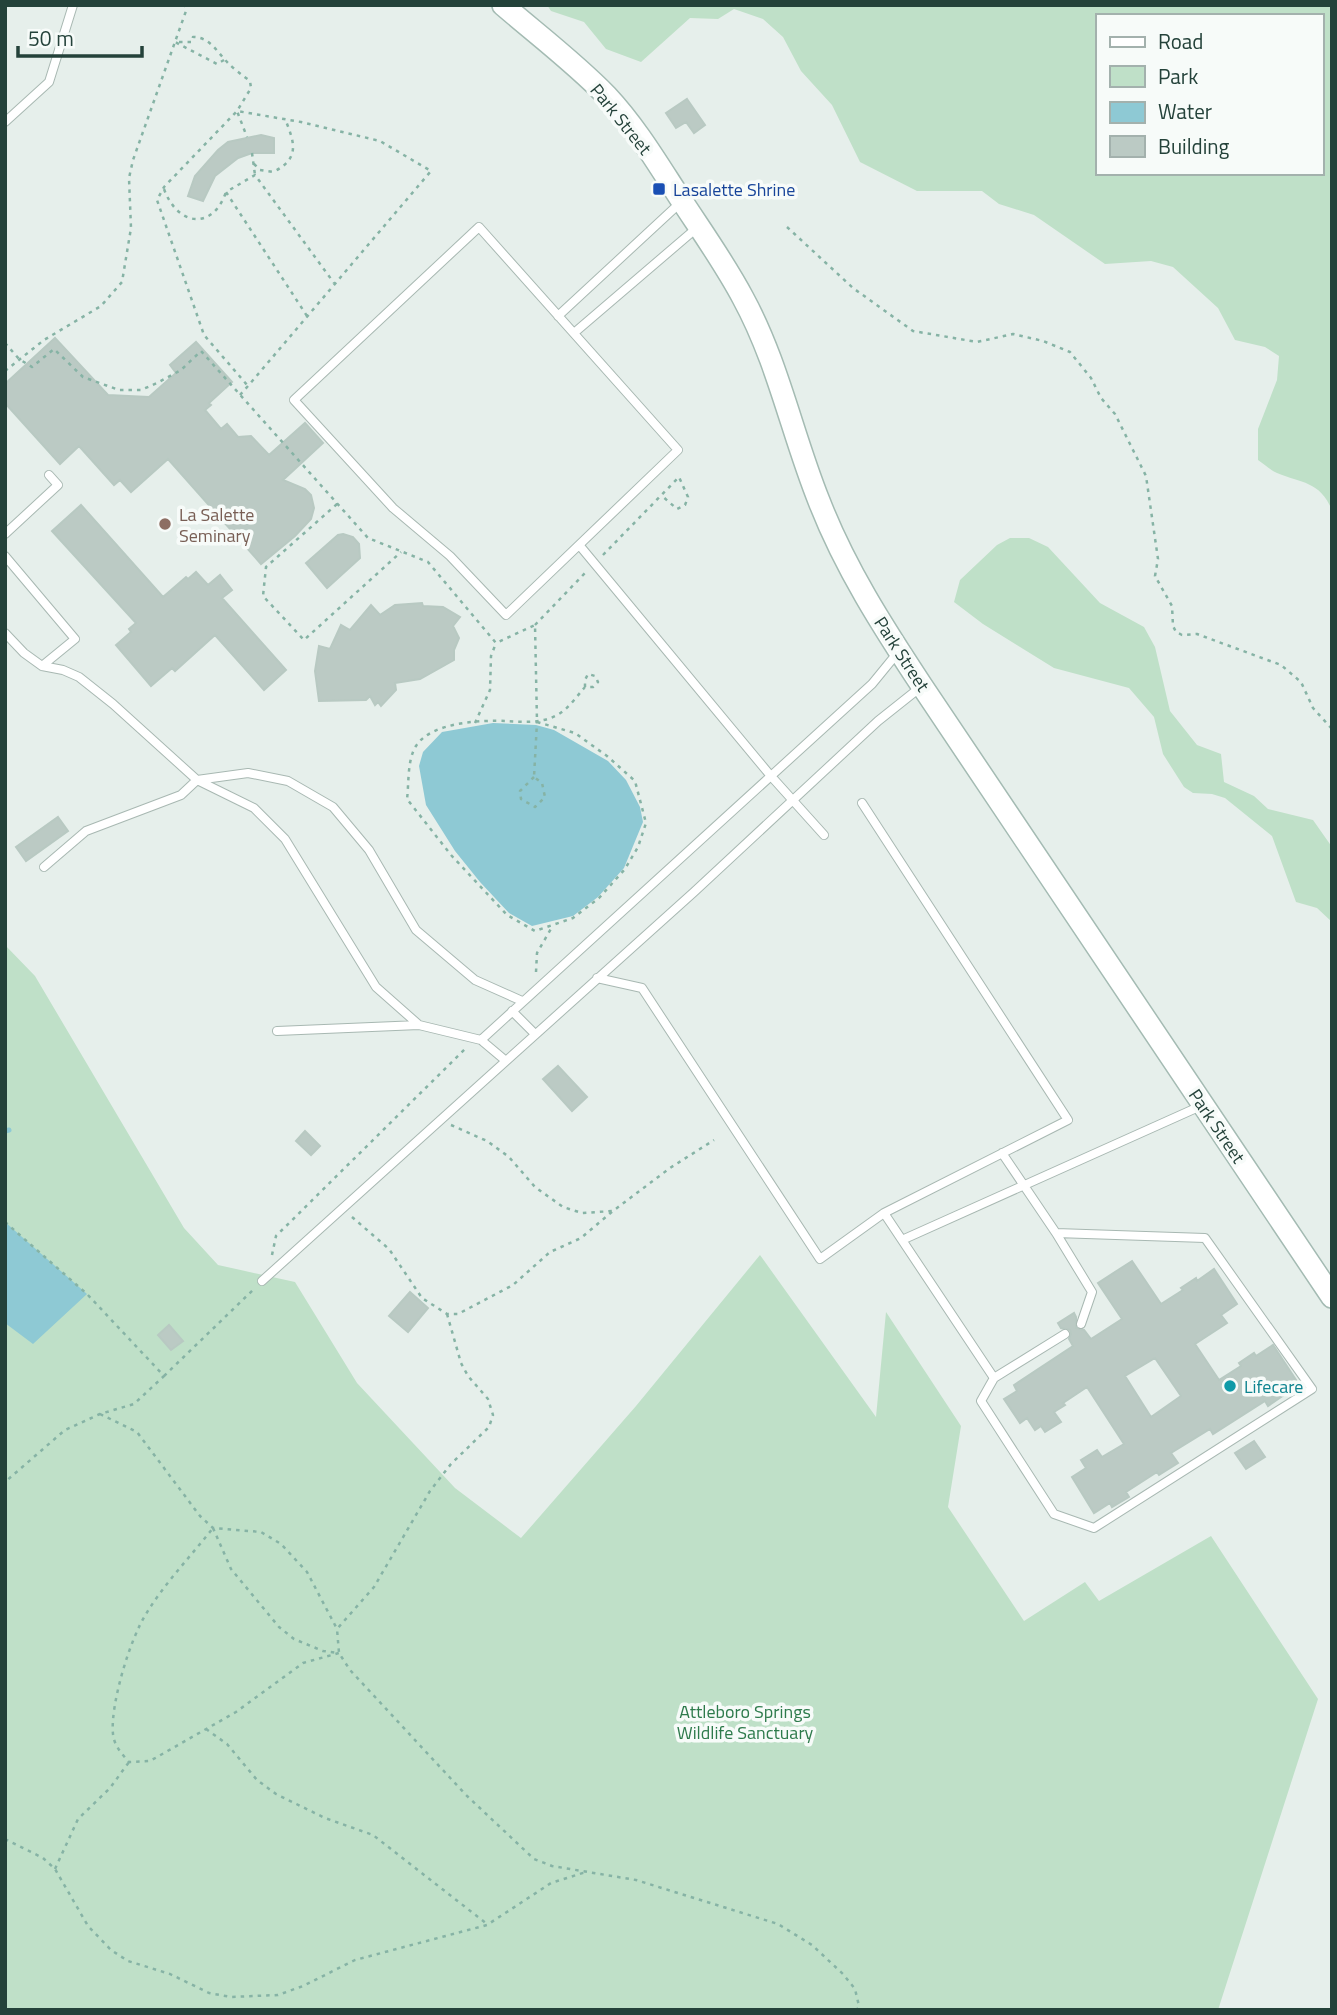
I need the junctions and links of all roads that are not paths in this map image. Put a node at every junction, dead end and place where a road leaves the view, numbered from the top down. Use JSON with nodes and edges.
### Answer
{"nodes":[{"id":1,"x":73,"y":5,"type":"edge"},
{"id":2,"x":503,"y":5,"type":"edge"},
{"id":3,"x":5,"y":122,"type":"edge"},
{"id":4,"x":682,"y":201,"type":"junction"},
{"id":5,"x":699,"y":226,"type":"junction"},
{"id":6,"x":558,"y":316,"type":"junction"},
{"id":7,"x":574,"y":333,"type":"junction"},
{"id":8,"x":48,"y":475,"type":"dead end"},
{"id":9,"x":5,"y":534,"type":"edge"},
{"id":10,"x":580,"y":546,"type":"junction"},
{"id":11,"x":5,"y":555,"type":"edge"},
{"id":12,"x":5,"y":633,"type":"edge"},
{"id":13,"x":899,"y":651,"type":"junction"},
{"id":14,"x":42,"y":666,"type":"junction"},
{"id":15,"x":922,"y":686,"type":"junction"},
{"id":16,"x":770,"y":775,"type":"junction"},
{"id":17,"x":197,"y":780,"type":"junction"},
{"id":18,"x":792,"y":799,"type":"junction"},
{"id":19,"x":862,"y":803,"type":"dead end"},
{"id":20,"x":824,"y":835,"type":"dead end"},
{"id":21,"x":44,"y":867,"type":"dead end"},
{"id":22,"x":597,"y":978,"type":"junction"},
{"id":23,"x":523,"y":1001,"type":"junction"},
{"id":24,"x":512,"y":1011,"type":"junction"},
{"id":25,"x":419,"y":1025,"type":"junction"},
{"id":26,"x":277,"y":1031,"type":"dead end"},
{"id":27,"x":535,"y":1034,"type":"junction"},
{"id":28,"x":481,"y":1040,"type":"junction"},
{"id":29,"x":506,"y":1061,"type":"junction"},
{"id":30,"x":1203,"y":1105,"type":"junction"},
{"id":31,"x":1002,"y":1153,"type":"junction"},
{"id":32,"x":1025,"y":1185,"type":"junction"},
{"id":33,"x":884,"y":1213,"type":"junction"},
{"id":34,"x":1056,"y":1233,"type":"junction"},
{"id":35,"x":902,"y":1240,"type":"junction"},
{"id":36,"x":262,"y":1281,"type":"road end"},
{"id":37,"x":1332,"y":1297,"type":"edge"},
{"id":38,"x":1081,"y":1324,"type":"dead end"},
{"id":39,"x":1065,"y":1334,"type":"dead end"},
{"id":40,"x":994,"y":1378,"type":"junction"}],
"edges":[{"from":1,"to":3,"type":"lane"},
{"from":2,"to":4,"type":"main road","name":"Park Street"},
{"from":4,"to":5,"type":"main road","name":"Park Street"},
{"from":4,"to":6,"type":"lane"},
{"from":5,"to":7,"type":"lane"},
{"from":5,"to":13,"type":"main road","name":"Park Street"},
{"from":6,"to":7,"type":"lane"},
{"from":6,"to":10,"type":"lane"},
{"from":7,"to":10,"type":"lane"},
{"from":8,"to":9,"type":"lane"},
{"from":10,"to":16,"type":"lane"},
{"from":11,"to":14,"type":"lane"},
{"from":12,"to":14,"type":"lane"},
{"from":13,"to":15,"type":"main road","name":"Park Street"},
{"from":13,"to":16,"type":"lane"},
{"from":14,"to":17,"type":"lane"},
{"from":15,"to":18,"type":"lane"},
{"from":15,"to":30,"type":"main road","name":"Park Street"},
{"from":16,"to":18,"type":"lane"},
{"from":16,"to":23,"type":"lane"},
{"from":17,"to":21,"type":"lane"},
{"from":17,"to":23,"type":"lane"},
{"from":17,"to":25,"type":"lane"},
{"from":18,"to":20,"type":"lane"},
{"from":18,"to":22,"type":"lane"},
{"from":19,"to":31,"type":"lane"},
{"from":22,"to":27,"type":"lane"},
{"from":22,"to":33,"type":"lane"},
{"from":23,"to":24,"type":"lane"},
{"from":24,"to":27,"type":"lane"},
{"from":24,"to":28,"type":"lane"},
{"from":25,"to":26,"type":"lane"},
{"from":25,"to":28,"type":"lane"},
{"from":27,"to":29,"type":"lane"},
{"from":28,"to":29,"type":"lane"},
{"from":29,"to":36,"type":"lane"},
{"from":30,"to":32,"type":"lane"},
{"from":30,"to":37,"type":"main road","name":"Park Street"},
{"from":31,"to":32,"type":"lane"},
{"from":31,"to":33,"type":"lane"},
{"from":32,"to":34,"type":"lane"},
{"from":32,"to":35,"type":"lane"},
{"from":33,"to":35,"type":"lane"},
{"from":34,"to":38,"type":"lane"},
{"from":34,"to":40,"type":"lane"},
{"from":35,"to":40,"type":"lane"},
{"from":39,"to":40,"type":"lane"}]}
